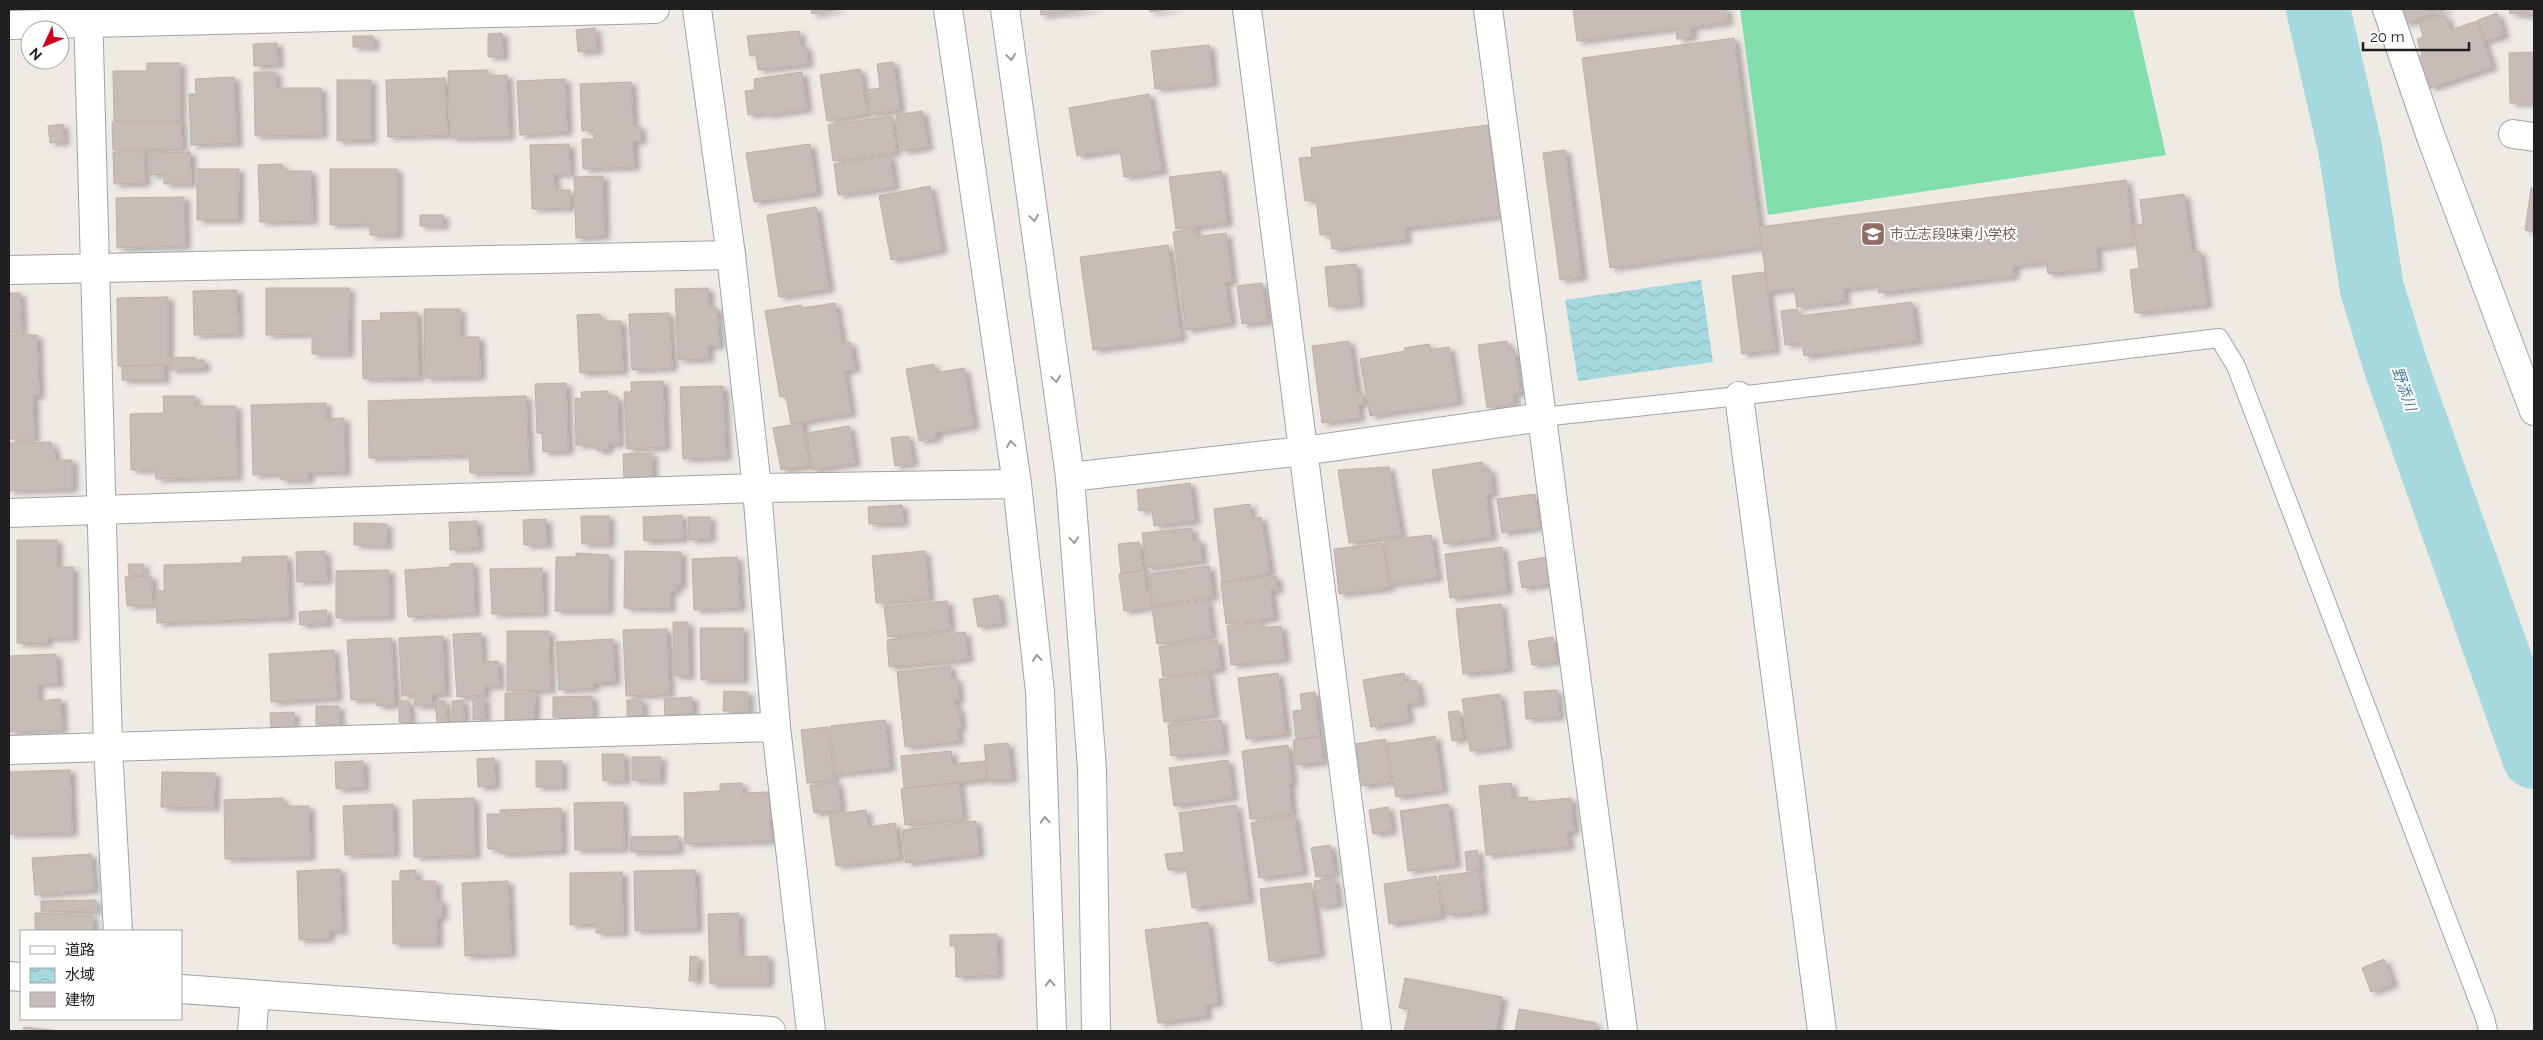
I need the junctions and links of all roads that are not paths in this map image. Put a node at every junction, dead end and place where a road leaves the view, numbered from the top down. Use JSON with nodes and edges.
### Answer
{"nodes":[{"id":1,"x":656,"y":9,"type":"edge"},
{"id":2,"x":697,"y":9,"type":"edge"},
{"id":3,"x":948,"y":9,"type":"edge"},
{"id":4,"x":1005,"y":9,"type":"edge"},
{"id":5,"x":1247,"y":9,"type":"edge"},
{"id":6,"x":1488,"y":9,"type":"edge"},
{"id":7,"x":2387,"y":9,"type":"edge"},
{"id":8,"x":88,"y":15,"type":"edge"},
{"id":9,"x":9,"y":25,"type":"edge"},
{"id":10,"x":732,"y":255,"type":"junction"},
{"id":11,"x":97,"y":266,"type":"junction"},
{"id":12,"x":9,"y":270,"type":"edge"},
{"id":13,"x":1739,"y":396,"type":"junction"},
{"id":14,"x":2534,"y":412,"type":"edge"},
{"id":15,"x":1542,"y":417,"type":"junction"},
{"id":16,"x":1303,"y":451,"type":"junction"},
{"id":17,"x":1070,"y":478,"type":"junction"},
{"id":18,"x":1017,"y":484,"type":"junction"},
{"id":19,"x":757,"y":488,"type":"junction"},
{"id":20,"x":102,"y":509,"type":"junction"},
{"id":21,"x":9,"y":512,"type":"edge"},
{"id":22,"x":776,"y":726,"type":"junction"},
{"id":23,"x":108,"y":747,"type":"junction"},
{"id":24,"x":9,"y":750,"type":"edge"},
{"id":25,"x":118,"y":930,"type":"edge"},
{"id":26,"x":182,"y":989,"type":"edge"},
{"id":27,"x":255,"y":996,"type":"junction"},
{"id":28,"x":252,"y":1031,"type":"edge"},
{"id":29,"x":772,"y":1031,"type":"edge"},
{"id":30,"x":811,"y":1031,"type":"edge"},
{"id":31,"x":1052,"y":1031,"type":"edge"},
{"id":32,"x":1096,"y":1031,"type":"edge"},
{"id":33,"x":1377,"y":1031,"type":"edge"},
{"id":34,"x":1623,"y":1031,"type":"edge"},
{"id":35,"x":1822,"y":1031,"type":"edge"},
{"id":36,"x":2488,"y":1031,"type":"edge"}],
"edges":[{"from":1,"to":8,"type":"street"},
{"from":2,"to":10,"type":"street"},
{"from":18,"to":3,"type":"street","one_way":true},
{"from":4,"to":17,"type":"street","one_way":true},
{"from":5,"to":16,"type":"street"},
{"from":6,"to":15,"type":"street"},
{"from":7,"to":14,"type":"street"},
{"from":8,"to":9,"type":"street"},
{"from":8,"to":11,"type":"street"},
{"from":10,"to":11,"type":"street"},
{"from":10,"to":19,"type":"street"},
{"from":11,"to":12,"type":"street"},
{"from":11,"to":20,"type":"street"},
{"from":13,"to":15,"type":"lane"},
{"from":13,"to":35,"type":"street"},
{"from":13,"to":36,"type":"lane"},
{"from":15,"to":16,"type":"street"},
{"from":15,"to":34,"type":"street"},
{"from":16,"to":17,"type":"street"},
{"from":16,"to":33,"type":"street"},
{"from":17,"to":32,"type":"street","one_way":true},
{"from":18,"to":19,"type":"street"},
{"from":31,"to":18,"type":"street","one_way":true},
{"from":19,"to":20,"type":"street"},
{"from":19,"to":22,"type":"street"},
{"from":20,"to":21,"type":"street"},
{"from":20,"to":23,"type":"street"},
{"from":22,"to":23,"type":"street"},
{"from":22,"to":30,"type":"street"},
{"from":23,"to":24,"type":"street"},
{"from":23,"to":25,"type":"street"},
{"from":26,"to":27,"type":"street"},
{"from":27,"to":28,"type":"street"},
{"from":27,"to":29,"type":"street"}]}
